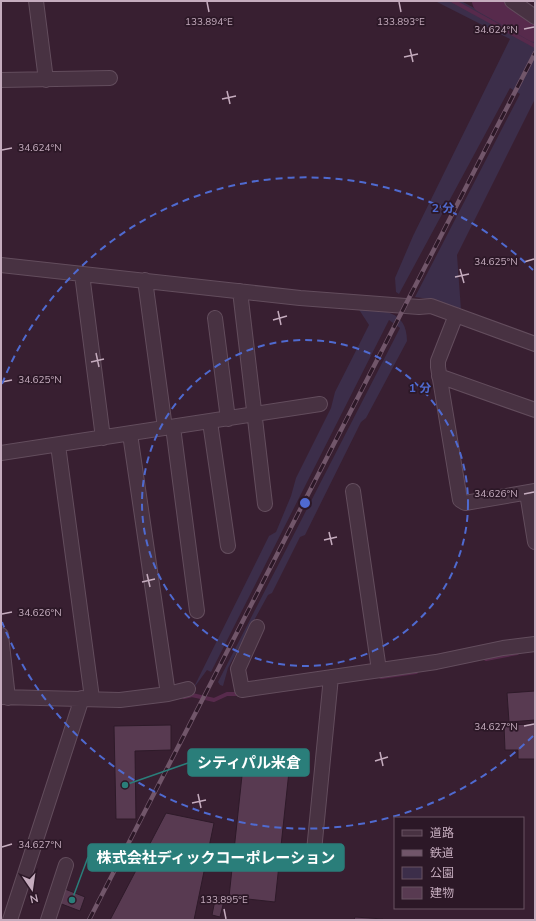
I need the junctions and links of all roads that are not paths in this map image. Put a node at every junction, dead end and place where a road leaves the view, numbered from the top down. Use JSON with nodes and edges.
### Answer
{"nodes":[{"id":1,"x":36,"y":1,"type":"edge"},
{"id":2,"x":512,"y":1,"type":"edge"},
{"id":3,"x":535,"y":17,"type":"edge"},
{"id":4,"x":110,"y":78,"type":"dead end"},
{"id":5,"x":1,"y":80,"type":"edge"},
{"id":6,"x":46,"y":80,"type":"junction"},
{"id":7,"x":1,"y":266,"type":"edge"},
{"id":8,"x":82,"y":274,"type":"junction"},
{"id":9,"x":144,"y":280,"type":"junction"},
{"id":10,"x":240,"y":291,"type":"junction"},
{"id":11,"x":456,"y":315,"type":"junction"},
{"id":12,"x":215,"y":318,"type":"dead end"},
{"id":13,"x":535,"y":344,"type":"edge"},
{"id":14,"x":439,"y":376,"type":"junction"},
{"id":15,"x":320,"y":404,"type":"dead end"},
{"id":16,"x":535,"y":410,"type":"edge"},
{"id":17,"x":255,"y":415,"type":"junction"},
{"id":18,"x":228,"y":419,"type":"junction"},
{"id":19,"x":210,"y":422,"type":"junction"},
{"id":20,"x":169,"y":428,"type":"junction"},
{"id":21,"x":130,"y":434,"type":"junction"},
{"id":22,"x":103,"y":438,"type":"junction"},
{"id":23,"x":58,"y":444,"type":"junction"},
{"id":24,"x":1,"y":453,"type":"edge"},
{"id":25,"x":353,"y":491,"type":"dead end"},
{"id":26,"x":531,"y":492,"type":"edge"},
{"id":27,"x":266,"y":504,"type":"dead end"},
{"id":28,"x":535,"y":542,"type":"edge"},
{"id":29,"x":228,"y":546,"type":"dead end"},
{"id":30,"x":197,"y":611,"type":"dead end"},
{"id":31,"x":257,"y":627,"type":"dead end"},
{"id":32,"x":1,"y":635,"type":"edge"},
{"id":33,"x":535,"y":644,"type":"edge"},
{"id":34,"x":379,"y":670,"type":"junction"},
{"id":35,"x":331,"y":681,"type":"junction"},
{"id":36,"x":188,"y":689,"type":"dead end"},
{"id":37,"x":168,"y":694,"type":"junction"},
{"id":38,"x":5,"y":697,"type":"edge"},
{"id":39,"x":87,"y":698,"type":"junction"},
{"id":40,"x":314,"y":851,"type":"dead end"},
{"id":41,"x":66,"y":865,"type":"dead end"},
{"id":42,"x":10,"y":920,"type":"edge"},
{"id":43,"x":48,"y":920,"type":"edge"}],
"edges":[{"from":1,"to":6,"type":"street"},
{"from":2,"to":3,"type":"street"},
{"from":4,"to":6,"type":"street"},
{"from":5,"to":6,"type":"street"},
{"from":7,"to":8,"type":"street"},
{"from":8,"to":9,"type":"street"},
{"from":8,"to":22,"type":"street"},
{"from":9,"to":10,"type":"street"},
{"from":9,"to":20,"type":"street"},
{"from":10,"to":11,"type":"street"},
{"from":10,"to":17,"type":"street"},
{"from":11,"to":13,"type":"street"},
{"from":11,"to":14,"type":"street"},
{"from":12,"to":18,"type":"street"},
{"from":14,"to":16,"type":"street"},
{"from":14,"to":26,"type":"street"},
{"from":15,"to":17,"type":"street"},
{"from":17,"to":18,"type":"street"},
{"from":17,"to":27,"type":"street"},
{"from":18,"to":19,"type":"street"},
{"from":19,"to":20,"type":"street"},
{"from":19,"to":29,"type":"street"},
{"from":20,"to":21,"type":"street"},
{"from":20,"to":30,"type":"street"},
{"from":21,"to":22,"type":"street"},
{"from":21,"to":37,"type":"street"},
{"from":22,"to":23,"type":"street"},
{"from":23,"to":24,"type":"street"},
{"from":23,"to":39,"type":"street"},
{"from":25,"to":34,"type":"street"},
{"from":26,"to":28,"type":"street"},
{"from":31,"to":35,"type":"street"},
{"from":32,"to":38,"type":"street"},
{"from":33,"to":34,"type":"street"},
{"from":34,"to":35,"type":"street"},
{"from":35,"to":40,"type":"street"},
{"from":36,"to":37,"type":"street"},
{"from":37,"to":39,"type":"street"},
{"from":38,"to":39,"type":"street"},
{"from":39,"to":42,"type":"street"},
{"from":41,"to":43,"type":"street"}]}
